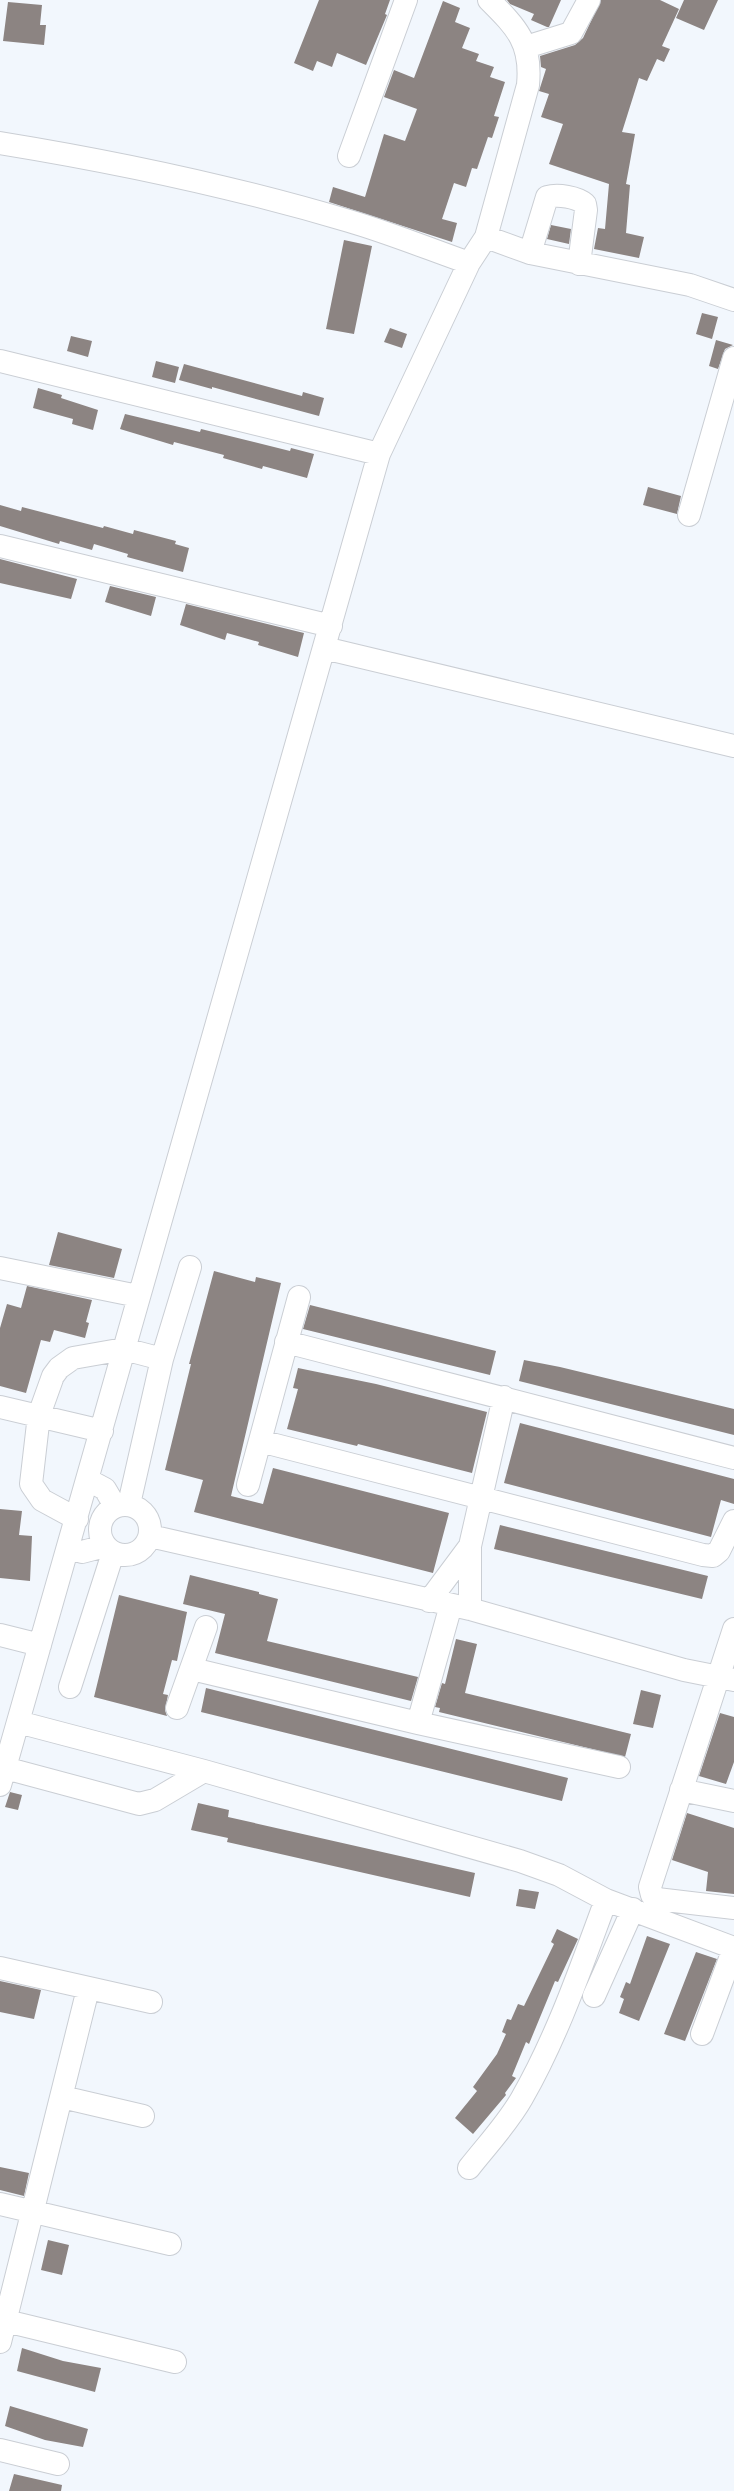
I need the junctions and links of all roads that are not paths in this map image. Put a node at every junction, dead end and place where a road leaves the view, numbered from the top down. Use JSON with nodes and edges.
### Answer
{"nodes":[{"id":1,"x":406,"y":0,"type":"edge"},
{"id":2,"x":489,"y":0,"type":"edge"},
{"id":3,"x":589,"y":0,"type":"edge"},
{"id":4,"x":526,"y":47,"type":"junction"},
{"id":5,"x":0,"y":143,"type":"edge"},
{"id":6,"x":349,"y":156,"type":"dead end"},
{"id":7,"x":486,"y":237,"type":"junction"},
{"id":8,"x":530,"y":253,"type":"junction"},
{"id":9,"x":469,"y":263,"type":"junction"},
{"id":10,"x":579,"y":264,"type":"junction"},
{"id":11,"x":734,"y":300,"type":"edge"},
{"id":12,"x":734,"y":358,"type":"edge"},
{"id":13,"x":0,"y":361,"type":"edge"},
{"id":14,"x":379,"y":454,"type":"junction"},
{"id":15,"x":689,"y":515,"type":"dead end"},
{"id":16,"x":0,"y":546,"type":"edge"},
{"id":17,"x":331,"y":626,"type":"junction"},
{"id":18,"x":324,"y":648,"type":"junction"},
{"id":19,"x":734,"y":746,"type":"edge"},
{"id":20,"x":190,"y":1267,"type":"dead end"},
{"id":21,"x":0,"y":1268,"type":"edge"},
{"id":22,"x":138,"y":1296,"type":"junction"},
{"id":23,"x":299,"y":1297,"type":"dead end"},
{"id":24,"x":286,"y":1342,"type":"junction"},
{"id":25,"x":124,"y":1349,"type":"junction"},
{"id":26,"x":162,"y":1359,"type":"junction"},
{"id":27,"x":504,"y":1397,"type":"junction"},
{"id":28,"x":0,"y":1407,"type":"edge"},
{"id":29,"x":39,"y":1415,"type":"junction"},
{"id":30,"x":102,"y":1430,"type":"junction"},
{"id":31,"x":260,"y":1441,"type":"junction"},
{"id":32,"x":734,"y":1458,"type":"edge"},
{"id":33,"x":88,"y":1480,"type":"junction"},
{"id":34,"x":248,"y":1485,"type":"dead end"},
{"id":35,"x":482,"y":1497,"type":"junction"},
{"id":36,"x":122,"y":1505,"type":"junction"},
{"id":37,"x":77,"y":1519,"type":"junction"},
{"id":38,"x":734,"y":1521,"type":"edge"},
{"id":39,"x":150,"y":1536,"type":"junction"},
{"id":40,"x":470,"y":1546,"type":"junction"},
{"id":41,"x":68,"y":1547,"type":"junction"},
{"id":42,"x":109,"y":1549,"type":"junction"},
{"id":43,"x":429,"y":1601,"type":"junction"},
{"id":44,"x":461,"y":1607,"type":"junction"},
{"id":45,"x":206,"y":1627,"type":"dead end"},
{"id":46,"x":734,"y":1630,"type":"edge"},
{"id":47,"x":0,"y":1635,"type":"edge"},
{"id":48,"x":40,"y":1645,"type":"junction"},
{"id":49,"x":192,"y":1668,"type":"junction"},
{"id":50,"x":710,"y":1675,"type":"edge"},
{"id":51,"x":70,"y":1687,"type":"dead end"},
{"id":52,"x":177,"y":1708,"type":"dead end"},
{"id":53,"x":18,"y":1722,"type":"junction"},
{"id":54,"x":418,"y":1723,"type":"junction"},
{"id":55,"x":619,"y":1767,"type":"dead end"},
{"id":56,"x":204,"y":1771,"type":"junction"},
{"id":57,"x":2,"y":1776,"type":"edge"},
{"id":58,"x":681,"y":1790,"type":"junction"},
{"id":59,"x":734,"y":1800,"type":"edge"},
{"id":60,"x":606,"y":1900,"type":"junction"},
{"id":61,"x":734,"y":1908,"type":"edge"},
{"id":62,"x":633,"y":1909,"type":"junction"},
{"id":63,"x":734,"y":1948,"type":"edge"},
{"id":64,"x":0,"y":1968,"type":"edge"},
{"id":65,"x":88,"y":1989,"type":"junction"},
{"id":66,"x":594,"y":1996,"type":"dead end"},
{"id":67,"x":151,"y":2002,"type":"dead end"},
{"id":68,"x":702,"y":2034,"type":"dead end"},
{"id":69,"x":62,"y":2097,"type":"junction"},
{"id":70,"x":143,"y":2116,"type":"dead end"},
{"id":71,"x":469,"y":2168,"type":"dead end"},
{"id":72,"x":0,"y":2204,"type":"edge"},
{"id":73,"x":33,"y":2212,"type":"junction"},
{"id":74,"x":170,"y":2244,"type":"dead end"},
{"id":75,"x":6,"y":2320,"type":"junction"},
{"id":76,"x":0,"y":2342,"type":"edge"},
{"id":77,"x":175,"y":2362,"type":"dead end"},
{"id":78,"x":0,"y":2450,"type":"edge"},
{"id":79,"x":58,"y":2464,"type":"dead end"}],
"edges":[{"from":1,"to":6,"type":"street"},
{"from":2,"to":4,"type":"street"},
{"from":3,"to":4,"type":"street"},
{"from":4,"to":7,"type":"street"},
{"from":5,"to":9,"type":"street"},
{"from":7,"to":8,"type":"street"},
{"from":7,"to":9,"type":"street"},
{"from":8,"to":10,"type":"street"},
{"from":8,"to":10,"type":"street"},
{"from":9,"to":14,"type":"street"},
{"from":10,"to":11,"type":"street"},
{"from":12,"to":15,"type":"street"},
{"from":13,"to":14,"type":"street"},
{"from":14,"to":17,"type":"street"},
{"from":16,"to":17,"type":"street"},
{"from":17,"to":18,"type":"street"},
{"from":18,"to":19,"type":"street"},
{"from":18,"to":22,"type":"street"},
{"from":20,"to":26,"type":"street"},
{"from":21,"to":22,"type":"street"},
{"from":22,"to":25,"type":"street"},
{"from":23,"to":24,"type":"street"},
{"from":24,"to":27,"type":"street"},
{"from":24,"to":31,"type":"street"},
{"from":25,"to":26,"type":"street"},
{"from":25,"to":29,"type":"street"},
{"from":25,"to":30,"type":"street"},
{"from":26,"to":36,"type":"street"},
{"from":27,"to":32,"type":"street"},
{"from":27,"to":35,"type":"street"},
{"from":28,"to":29,"type":"street"},
{"from":29,"to":30,"type":"street"},
{"from":29,"to":37,"type":"street"},
{"from":30,"to":33,"type":"street"},
{"from":31,"to":34,"type":"street"},
{"from":31,"to":35,"type":"street"},
{"from":33,"to":36,"type":"street"},
{"from":33,"to":37,"type":"street"},
{"from":35,"to":38,"type":"street"},
{"from":35,"to":40,"type":"street"},
{"from":36,"to":39,"type":"street"},
{"from":36,"to":42,"type":"street"},
{"from":37,"to":41,"type":"street"},
{"from":39,"to":42,"type":"street"},
{"from":39,"to":43,"type":"street"},
{"from":40,"to":43,"type":"street"},
{"from":40,"to":44,"type":"street"},
{"from":41,"to":42,"type":"street"},
{"from":41,"to":48,"type":"street"},
{"from":42,"to":51,"type":"street"},
{"from":43,"to":44,"type":"street"},
{"from":44,"to":50,"type":"street"},
{"from":44,"to":54,"type":"street"},
{"from":45,"to":49,"type":"street"},
{"from":46,"to":50,"type":"street"},
{"from":47,"to":48,"type":"street"},
{"from":48,"to":53,"type":"street"},
{"from":49,"to":52,"type":"street"},
{"from":49,"to":54,"type":"street"},
{"from":50,"to":58,"type":"street"},
{"from":53,"to":56,"type":"street"},
{"from":53,"to":57,"type":"street"},
{"from":54,"to":55,"type":"street"},
{"from":56,"to":57,"type":"street"},
{"from":56,"to":60,"type":"street"},
{"from":58,"to":59,"type":"street"},
{"from":58,"to":61,"type":"street"},
{"from":60,"to":62,"type":"street"},
{"from":60,"to":71,"type":"street"},
{"from":62,"to":63,"type":"street"},
{"from":62,"to":66,"type":"street"},
{"from":63,"to":68,"type":"street"},
{"from":64,"to":65,"type":"street"},
{"from":65,"to":67,"type":"street"},
{"from":65,"to":69,"type":"street"},
{"from":69,"to":70,"type":"street"},
{"from":69,"to":73,"type":"street"},
{"from":72,"to":73,"type":"street"},
{"from":73,"to":74,"type":"street"},
{"from":73,"to":75,"type":"street"},
{"from":75,"to":76,"type":"street"},
{"from":75,"to":77,"type":"street"},
{"from":78,"to":79,"type":"street"}]}
